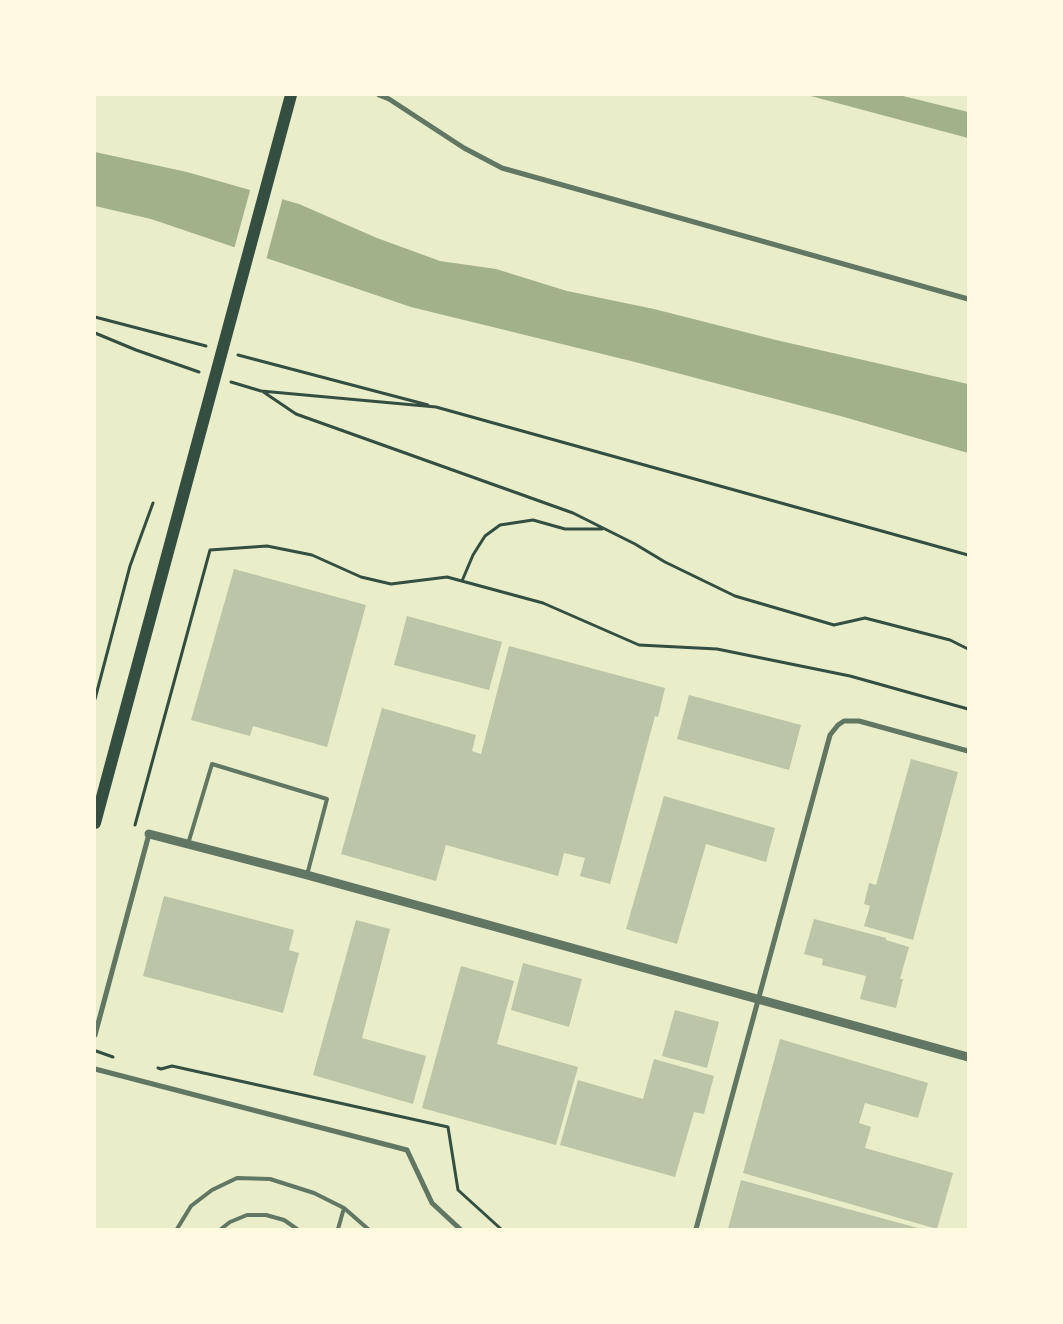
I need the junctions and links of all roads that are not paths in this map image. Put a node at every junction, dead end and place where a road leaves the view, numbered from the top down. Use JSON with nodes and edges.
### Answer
{"nodes":[{"id":1,"x":291,"y":95,"type":"edge"},
{"id":2,"x":379,"y":95,"type":"edge"},
{"id":3,"x":968,"y":299,"type":"edge"},
{"id":4,"x":968,"y":751,"type":"edge"},
{"id":5,"x":95,"y":823,"type":"edge"},
{"id":6,"x":149,"y":834,"type":"joint"},
{"id":7,"x":188,"y":844,"type":"junction"},
{"id":8,"x":307,"y":875,"type":"junction"},
{"id":9,"x":759,"y":1001,"type":"junction"},
{"id":10,"x":95,"y":1036,"type":"edge"},
{"id":11,"x":968,"y":1058,"type":"edge"},
{"id":12,"x":95,"y":1069,"type":"edge"},
{"id":13,"x":344,"y":1208,"type":"junction"},
{"id":14,"x":177,"y":1229,"type":"edge"},
{"id":15,"x":222,"y":1229,"type":"edge"},
{"id":16,"x":297,"y":1229,"type":"edge"},
{"id":17,"x":338,"y":1229,"type":"edge"},
{"id":18,"x":368,"y":1229,"type":"edge"},
{"id":19,"x":460,"y":1229,"type":"edge"},
{"id":20,"x":696,"y":1229,"type":"edge"}],
"edges":[{"from":1,"to":5,"type":"main road"},
{"from":2,"to":3,"type":"street"},
{"from":4,"to":9,"type":"street"},
{"from":6,"to":7,"type":"street"},
{"from":6,"to":10,"type":"street"},
{"from":7,"to":8,"type":"street"},
{"from":7,"to":8,"type":"lane"},
{"from":8,"to":9,"type":"street"},
{"from":9,"to":11,"type":"street"},
{"from":9,"to":20,"type":"street"},
{"from":12,"to":19,"type":"street"},
{"from":13,"to":14,"type":"lane"},
{"from":13,"to":17,"type":"lane"},
{"from":13,"to":18,"type":"lane"},
{"from":15,"to":16,"type":"lane"}]}
